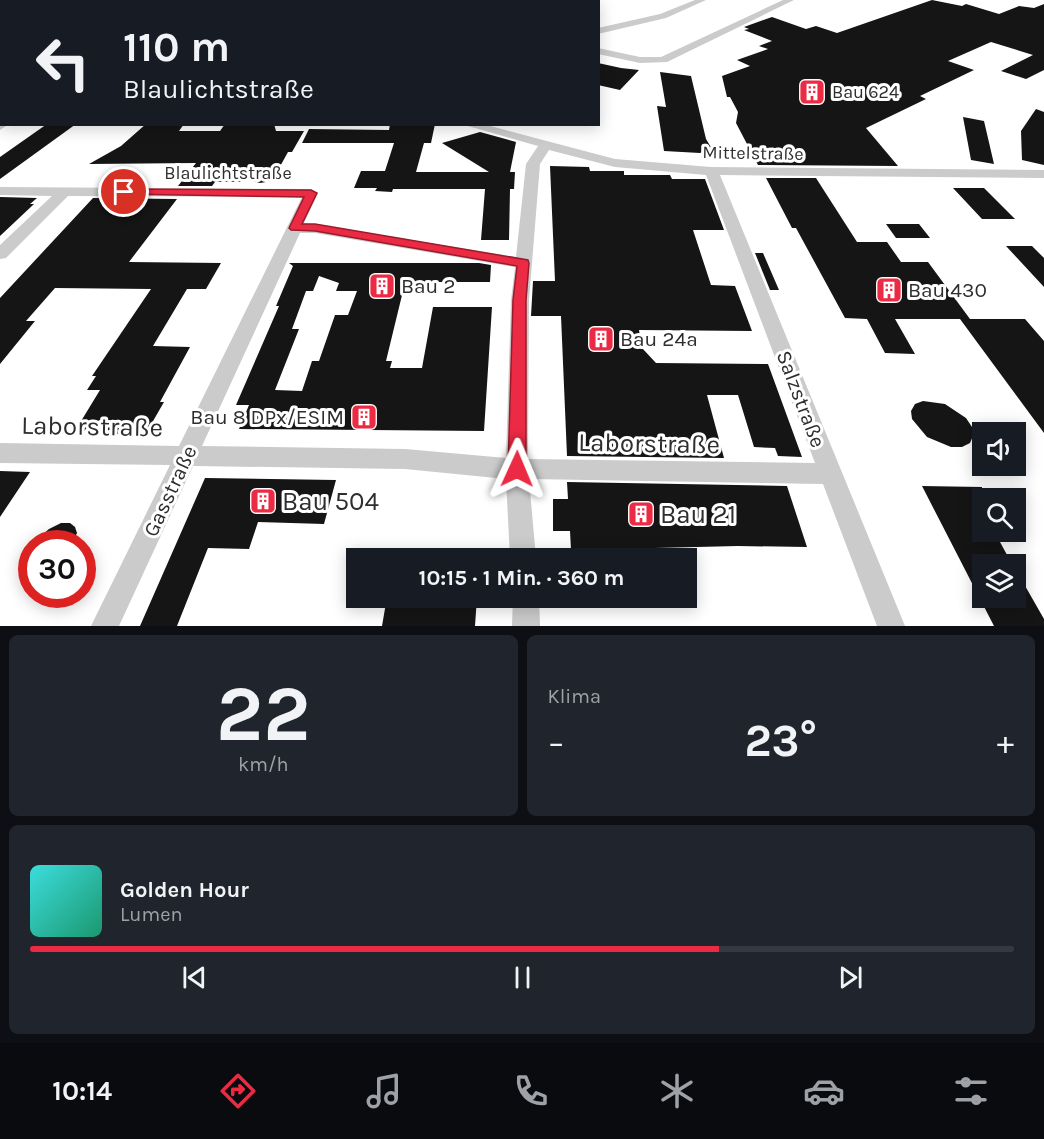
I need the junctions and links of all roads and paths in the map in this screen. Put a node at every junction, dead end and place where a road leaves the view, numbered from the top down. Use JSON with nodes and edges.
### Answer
{"nodes":[{"id":1,"x":702,"y":0,"type":"edge"},
{"id":2,"x":790,"y":0,"type":"edge"},
{"id":3,"x":600,"y":31,"type":"edge"},
{"id":4,"x":600,"y":51,"type":"edge"},
{"id":5,"x":474,"y":126,"type":"edge"},
{"id":6,"x":544,"y":146,"type":"junction"},
{"id":7,"x":711,"y":171,"type":"junction"},
{"id":8,"x":1044,"y":174,"type":"edge"},
{"id":9,"x":0,"y":191,"type":"edge"},
{"id":10,"x":64,"y":192,"type":"junction"},
{"id":11,"x":311,"y":193,"type":"joint"},
{"id":12,"x":295,"y":228,"type":"junction"},
{"id":13,"x":0,"y":254,"type":"edge"},
{"id":14,"x":523,"y":263,"type":"junction"},
{"id":15,"x":0,"y":453,"type":"edge"},
{"id":16,"x":186,"y":456,"type":"junction"},
{"id":17,"x":517,"y":469,"type":"junction"},
{"id":18,"x":830,"y":474,"type":"junction"},
{"id":19,"x":522,"y":548,"type":"edge"},
{"id":20,"x":526,"y":608,"type":"edge"},
{"id":21,"x":105,"y":626,"type":"edge"},
{"id":22,"x":526,"y":626,"type":"edge"},
{"id":23,"x":891,"y":626,"type":"edge"}],
"edges":[{"from":1,"to":3,"type":"street"},
{"from":2,"to":4,"type":"street"},
{"from":5,"to":6,"type":"street","name":"Mittelstraße"},
{"from":6,"to":7,"type":"street","name":"Mittelstraße"},
{"from":6,"to":14,"type":"street"},
{"from":7,"to":8,"type":"street","name":"Mittelstraße"},
{"from":7,"to":18,"type":"street","name":"Salzstraße"},
{"from":9,"to":10,"type":"street","name":"Blaulichtstraße"},
{"from":10,"to":11,"type":"street","name":"Blaulichtstraße"},
{"from":10,"to":13,"type":"street"},
{"from":11,"to":12,"type":"street","name":"Gasstraße"},
{"from":12,"to":14,"type":"street"},
{"from":12,"to":16,"type":"street","name":"Gasstraße"},
{"from":14,"to":17,"type":"street"},
{"from":15,"to":16,"type":"street","name":"Laborstraße"},
{"from":16,"to":17,"type":"street","name":"Laborstraße"},
{"from":16,"to":21,"type":"street","name":"Gasstraße"},
{"from":17,"to":18,"type":"street","name":"Laborstraße"},
{"from":17,"to":19,"type":"street"},
{"from":18,"to":23,"type":"street","name":"Salzstraße"},
{"from":20,"to":22,"type":"street"}]}
